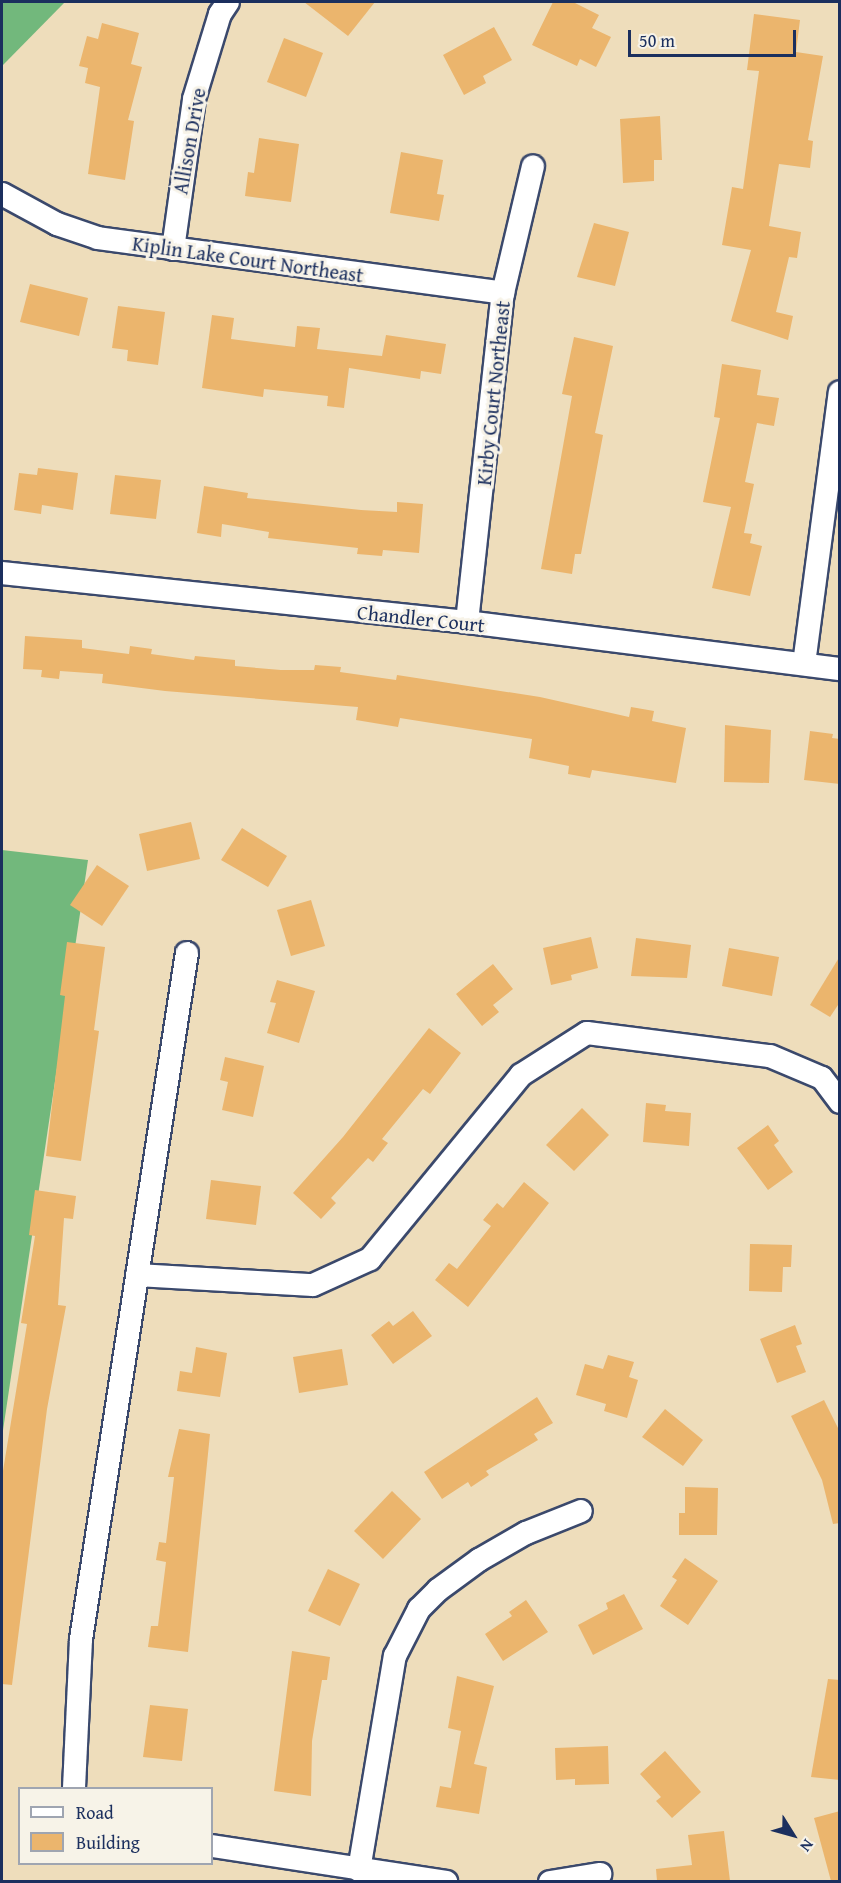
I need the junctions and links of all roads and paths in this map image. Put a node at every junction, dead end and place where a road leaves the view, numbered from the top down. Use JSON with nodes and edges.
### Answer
{"nodes":[{"id":1,"x":228,"y":2,"type":"edge"},
{"id":2,"x":533,"y":166,"type":"dead end"},
{"id":3,"x":2,"y":194,"type":"edge"},
{"id":4,"x":173,"y":249,"type":"junction"},
{"id":5,"x":503,"y":293,"type":"junction"},
{"id":6,"x":840,"y":392,"type":"edge"},
{"id":7,"x":2,"y":573,"type":"edge"},
{"id":8,"x":467,"y":622,"type":"junction"},
{"id":9,"x":804,"y":664,"type":"junction"},
{"id":10,"x":840,"y":669,"type":"edge"},
{"id":11,"x":187,"y":953,"type":"dead end"},
{"id":12,"x":840,"y":1102,"type":"edge"},
{"id":13,"x":137,"y":1275,"type":"junction"},
{"id":14,"x":581,"y":1511,"type":"dead end"},
{"id":15,"x":74,"y":1787,"type":"edge"},
{"id":16,"x":213,"y":1846,"type":"edge"},
{"id":17,"x":359,"y":1870,"type":"junction"},
{"id":18,"x":600,"y":1874,"type":"dead end"},
{"id":19,"x":446,"y":1881,"type":"edge"},
{"id":20,"x":550,"y":1881,"type":"edge"}],
"edges":[{"from":1,"to":4,"type":"street","name":"Allison Drive"},
{"from":2,"to":5,"type":"street","name":"Kirby Court Northeast"},
{"from":3,"to":4,"type":"street","name":"Kiplin Lake Court Northeast"},
{"from":4,"to":5,"type":"street","name":"Kiplin Lake Court Northeast"},
{"from":5,"to":8,"type":"street","name":"Kirby Court Northeast"},
{"from":6,"to":9,"type":"street"},
{"from":7,"to":8,"type":"street","name":"Chandler Court"},
{"from":8,"to":9,"type":"street","name":"Chandler Court"},
{"from":9,"to":10,"type":"street","name":"Chandler Court"},
{"from":11,"to":13,"type":"street"},
{"from":12,"to":13,"type":"street"},
{"from":13,"to":15,"type":"street"},
{"from":14,"to":17,"type":"street"},
{"from":16,"to":17,"type":"street"},
{"from":17,"to":19,"type":"street"},
{"from":18,"to":20,"type":"street"}]}
